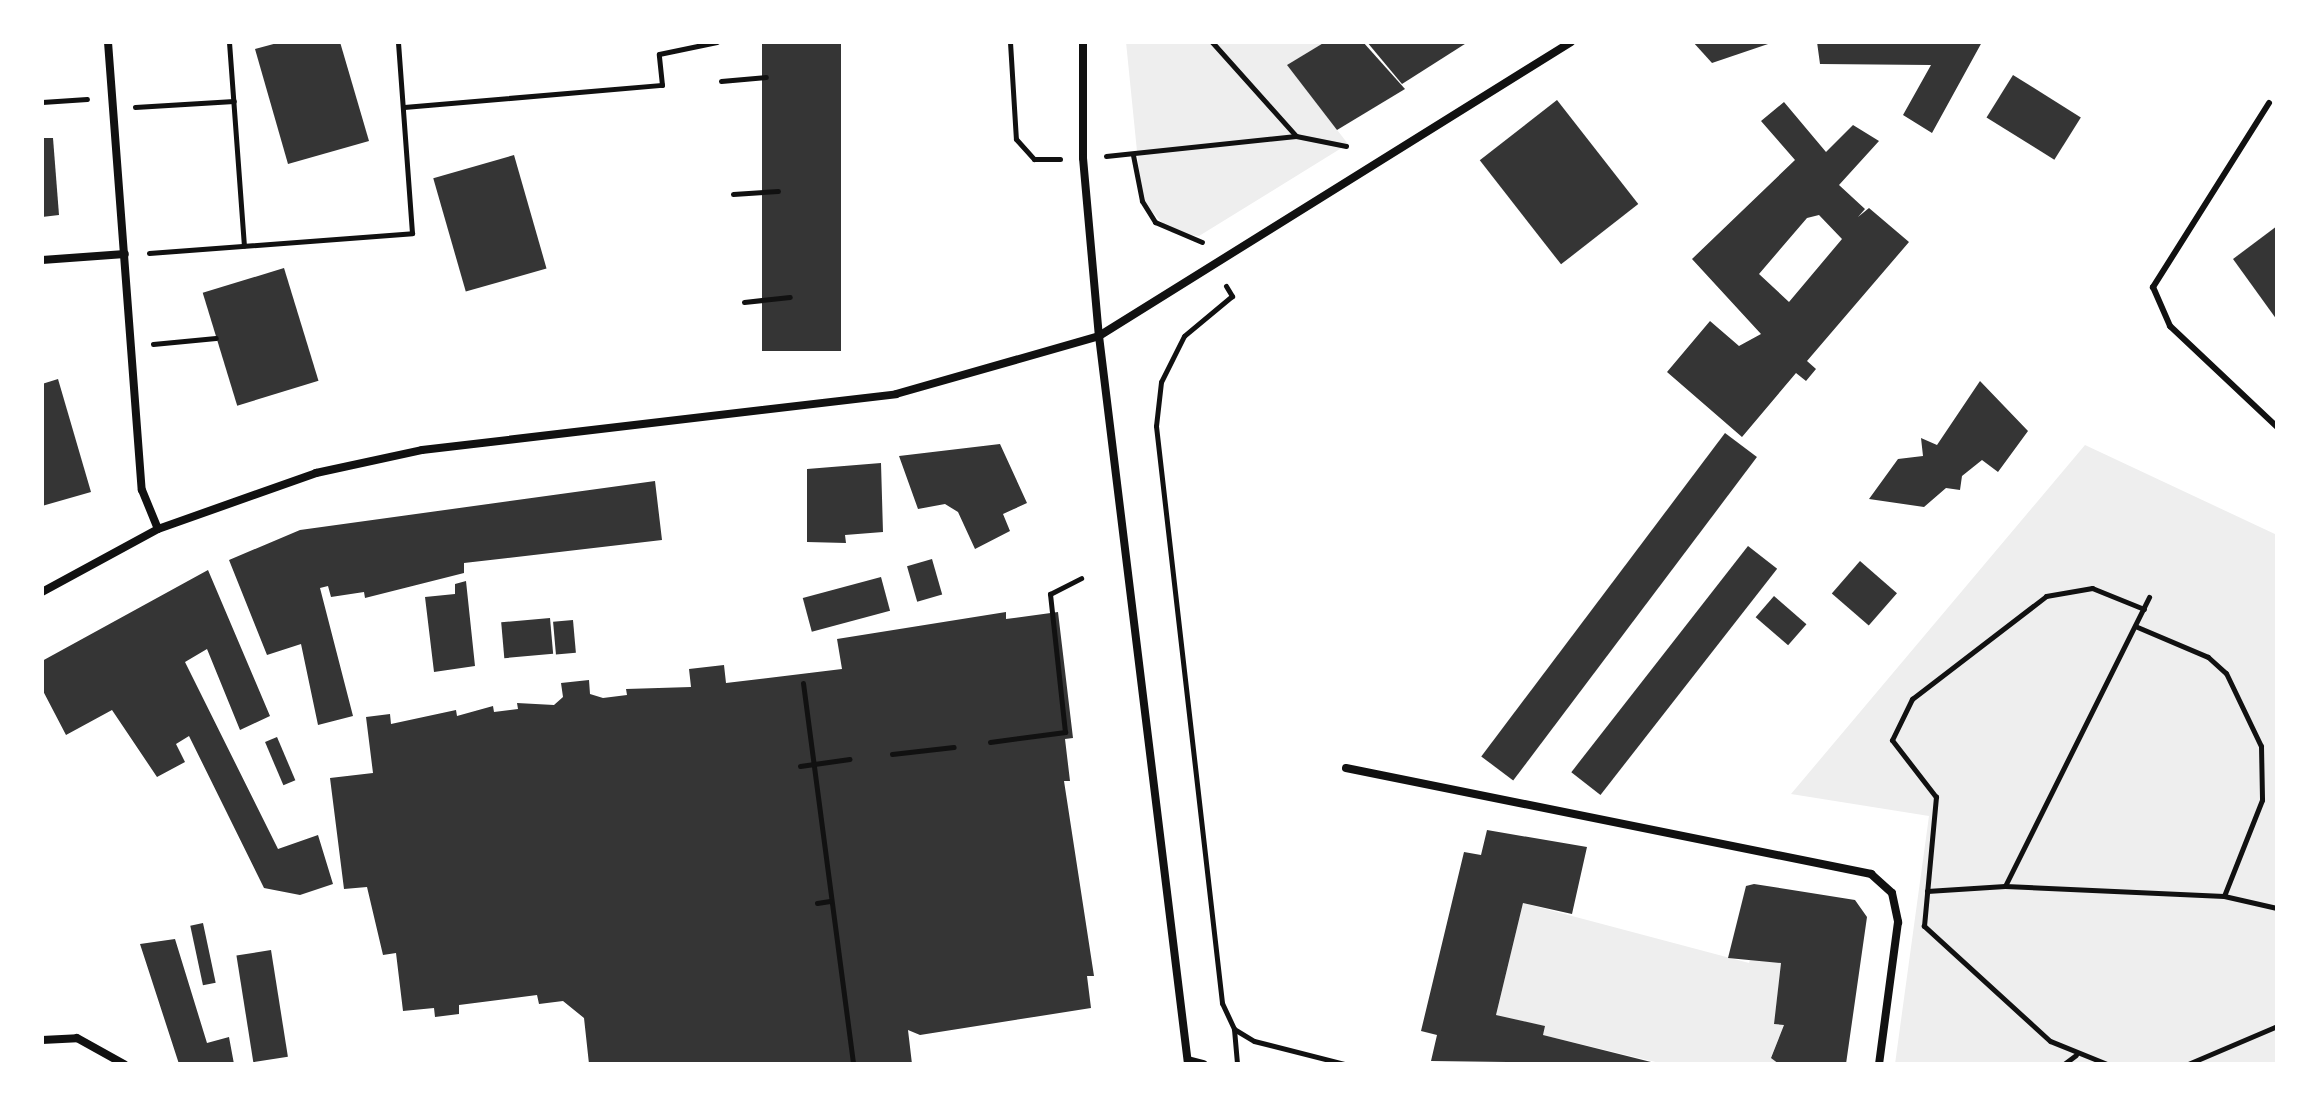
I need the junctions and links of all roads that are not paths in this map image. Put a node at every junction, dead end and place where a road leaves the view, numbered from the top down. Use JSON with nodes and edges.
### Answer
{"nodes":[{"id":1,"x":108,"y":42,"type":"edge"},
{"id":2,"x":1083,"y":42,"type":"edge"},
{"id":3,"x":1571,"y":42,"type":"edge"},
{"id":4,"x":2269,"y":103,"type":"dead end"},
{"id":5,"x":125,"y":254,"type":"junction"},
{"id":6,"x":42,"y":260,"type":"edge"},
{"id":7,"x":1099,"y":336,"type":"junction"},
{"id":8,"x":2277,"y":427,"type":"edge"},
{"id":9,"x":158,"y":529,"type":"junction"},
{"id":10,"x":42,"y":592,"type":"edge"},
{"id":11,"x":1346,"y":768,"type":"dead end"},
{"id":12,"x":42,"y":1040,"type":"edge"},
{"id":13,"x":1188,"y":1062,"type":"edge"},
{"id":14,"x":124,"y":1064,"type":"edge"},
{"id":15,"x":1203,"y":1064,"type":"edge"},
{"id":16,"x":1879,"y":1064,"type":"edge"}],
"edges":[{"from":1,"to":5,"type":"street"},
{"from":2,"to":7,"type":"street"},
{"from":3,"to":7,"type":"street"},
{"from":4,"to":8,"type":"lane"},
{"from":5,"to":6,"type":"street"},
{"from":5,"to":9,"type":"street"},
{"from":7,"to":9,"type":"street"},
{"from":7,"to":13,"type":"street"},
{"from":9,"to":10,"type":"street"},
{"from":11,"to":16,"type":"street"},
{"from":12,"to":14,"type":"street"},
{"from":13,"to":15,"type":"street"}]}
